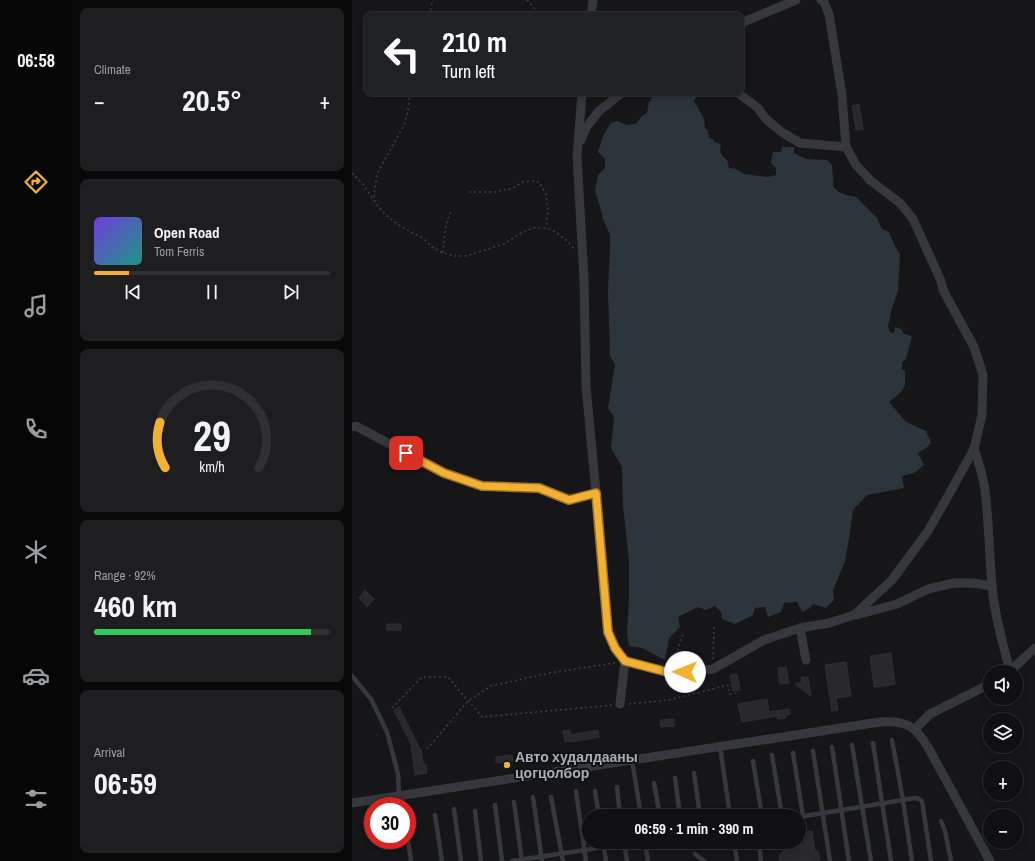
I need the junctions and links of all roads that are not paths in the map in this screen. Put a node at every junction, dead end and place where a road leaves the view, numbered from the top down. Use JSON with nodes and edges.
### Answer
{"nodes":[{"id":1,"x":594,"y":0,"type":"edge"},
{"id":2,"x":796,"y":0,"type":"edge"},
{"id":3,"x":822,"y":0,"type":"edge"},
{"id":4,"x":592,"y":12,"type":"edge"},
{"id":5,"x":744,"y":22,"type":"edge"},
{"id":6,"x":582,"y":96,"type":"edge"},
{"id":7,"x":618,"y":96,"type":"edge"},
{"id":8,"x":742,"y":96,"type":"edge"},
{"id":9,"x":846,"y":147,"type":"junction"},
{"id":10,"x":578,"y":149,"type":"junction"},
{"id":11,"x":352,"y":427,"type":"edge"},
{"id":12,"x":974,"y":449,"type":"junction"},
{"id":13,"x":596,"y":493,"type":"junction"},
{"id":14,"x":992,"y":586,"type":"junction"},
{"id":15,"x":854,"y":615,"type":"junction"},
{"id":16,"x":800,"y":628,"type":"junction"},
{"id":17,"x":1035,"y":648,"type":"edge"},
{"id":18,"x":806,"y":660,"type":"dead end"},
{"id":19,"x":625,"y":661,"type":"junction"},
{"id":20,"x":1007,"y":665,"type":"edge"},
{"id":21,"x":1017,"y":665,"type":"edge"},
{"id":22,"x":352,"y":676,"type":"edge"},
{"id":23,"x":983,"y":688,"type":"edge"},
{"id":24,"x":620,"y":704,"type":"road end"},
{"id":25,"x":915,"y":729,"type":"junction"},
{"id":26,"x":892,"y":740,"type":"dead end"},
{"id":27,"x":873,"y":743,"type":"dead end"},
{"id":28,"x":852,"y":745,"type":"dead end"},
{"id":29,"x":720,"y":746,"type":"junction"},
{"id":30,"x":832,"y":747,"type":"dead end"},
{"id":31,"x":813,"y":751,"type":"dead end"},
{"id":32,"x":793,"y":753,"type":"dead end"},
{"id":33,"x":772,"y":756,"type":"dead end"},
{"id":34,"x":632,"y":760,"type":"junction"},
{"id":35,"x":753,"y":761,"type":"dead end"},
{"id":36,"x":694,"y":773,"type":"dead end"},
{"id":37,"x":675,"y":778,"type":"dead end"},
{"id":38,"x":654,"y":783,"type":"dead end"},
{"id":39,"x":616,"y":787,"type":"dead end"},
{"id":40,"x":576,"y":791,"type":"dead end"},
{"id":41,"x":595,"y":791,"type":"dead end"},
{"id":42,"x":400,"y":796,"type":"junction"},
{"id":43,"x":533,"y":797,"type":"dead end"},
{"id":44,"x":552,"y":797,"type":"dead end"},
{"id":45,"x":903,"y":800,"type":"junction"},
{"id":46,"x":514,"y":802,"type":"dead end"},
{"id":47,"x":352,"y":803,"type":"edge"},
{"id":48,"x":883,"y":804,"type":"junction"},
{"id":49,"x":495,"y":805,"type":"dead end"},
{"id":50,"x":862,"y":807,"type":"junction"},
{"id":51,"x":454,"y":809,"type":"dead end"},
{"id":52,"x":598,"y":809,"type":"edge"},
{"id":53,"x":619,"y":809,"type":"edge"},
{"id":54,"x":640,"y":809,"type":"edge"},
{"id":55,"x":659,"y":809,"type":"edge"},
{"id":56,"x":679,"y":809,"type":"edge"},
{"id":57,"x":699,"y":809,"type":"edge"},
{"id":58,"x":729,"y":809,"type":"edge"},
{"id":59,"x":761,"y":809,"type":"edge"},
{"id":60,"x":781,"y":809,"type":"edge"},
{"id":61,"x":800,"y":809,"type":"edge"},
{"id":62,"x":842,"y":810,"type":"junction"},
{"id":63,"x":475,"y":811,"type":"dead end"},
{"id":64,"x":823,"y":813,"type":"junction"},
{"id":65,"x":435,"y":815,"type":"dead end"},
{"id":66,"x":806,"y":815,"type":"edge"},
{"id":67,"x":941,"y":821,"type":"dead end"},
{"id":68,"x":409,"y":849,"type":"edge"},
{"id":69,"x":588,"y":849,"type":"edge"},
{"id":70,"x":604,"y":849,"type":"edge"},
{"id":71,"x":625,"y":849,"type":"edge"},
{"id":72,"x":646,"y":849,"type":"edge"},
{"id":73,"x":735,"y":849,"type":"edge"},
{"id":74,"x":760,"y":849,"type":"edge"},
{"id":75,"x":584,"y":850,"type":"junction"},
{"id":76,"x":562,"y":854,"type":"junction"},
{"id":77,"x":695,"y":854,"type":"dead end"},
{"id":78,"x":542,"y":859,"type":"edge"},
{"id":79,"x":522,"y":860,"type":"edge"},
{"id":80,"x":411,"y":861,"type":"edge"},
{"id":81,"x":442,"y":861,"type":"edge"},
{"id":82,"x":462,"y":861,"type":"edge"},
{"id":83,"x":481,"y":861,"type":"edge"},
{"id":84,"x":502,"y":861,"type":"edge"},
{"id":85,"x":512,"y":861,"type":"edge"},
{"id":86,"x":563,"y":861,"type":"edge"},
{"id":87,"x":586,"y":861,"type":"edge"},
{"id":88,"x":606,"y":861,"type":"edge"},
{"id":89,"x":627,"y":861,"type":"edge"},
{"id":90,"x":648,"y":861,"type":"edge"},
{"id":91,"x":704,"y":861,"type":"edge"},
{"id":92,"x":737,"y":861,"type":"edge"},
{"id":93,"x":761,"y":861,"type":"edge"},
{"id":94,"x":830,"y":861,"type":"edge"},
{"id":95,"x":850,"y":861,"type":"edge"},
{"id":96,"x":871,"y":861,"type":"edge"},
{"id":97,"x":891,"y":861,"type":"edge"},
{"id":98,"x":912,"y":861,"type":"edge"},
{"id":99,"x":931,"y":861,"type":"edge"},
{"id":100,"x":951,"y":861,"type":"edge"},
{"id":101,"x":990,"y":861,"type":"edge"}],
"edges":[{"from":1,"to":4,"type":"street"},
{"from":2,"to":5,"type":"street"},
{"from":3,"to":9,"type":"street"},
{"from":6,"to":10,"type":"street"},
{"from":7,"to":10,"type":"street"},
{"from":8,"to":9,"type":"street"},
{"from":9,"to":12,"type":"street"},
{"from":10,"to":13,"type":"street"},
{"from":11,"to":13,"type":"street"},
{"from":12,"to":14,"type":"street"},
{"from":12,"to":15,"type":"street"},
{"from":13,"to":19,"type":"street"},
{"from":14,"to":15,"type":"street"},
{"from":14,"to":20,"type":"street"},
{"from":15,"to":16,"type":"street"},
{"from":16,"to":18,"type":"street"},
{"from":16,"to":19,"type":"street"},
{"from":17,"to":21,"type":"street"},
{"from":19,"to":24,"type":"street"},
{"from":22,"to":42,"type":"lane"},
{"from":23,"to":25,"type":"street"},
{"from":25,"to":29,"type":"street"},
{"from":25,"to":101,"type":"street"},
{"from":26,"to":45,"type":"lane"},
{"from":27,"to":48,"type":"lane"},
{"from":28,"to":50,"type":"lane"},
{"from":29,"to":34,"type":"street"},
{"from":29,"to":58,"type":"lane"},
{"from":30,"to":62,"type":"lane"},
{"from":31,"to":64,"type":"lane"},
{"from":32,"to":61,"type":"lane"},
{"from":33,"to":60,"type":"lane"},
{"from":34,"to":42,"type":"street"},
{"from":34,"to":54,"type":"lane"},
{"from":35,"to":59,"type":"lane"},
{"from":36,"to":57,"type":"lane"},
{"from":37,"to":56,"type":"lane"},
{"from":38,"to":55,"type":"lane"},
{"from":39,"to":53,"type":"lane"},
{"from":40,"to":75,"type":"lane"},
{"from":41,"to":52,"type":"lane"},
{"from":42,"to":47,"type":"street"},
{"from":43,"to":78,"type":"lane"},
{"from":44,"to":76,"type":"lane"},
{"from":45,"to":48,"type":"lane"},
{"from":45,"to":98,"type":"lane"},
{"from":45,"to":99,"type":"lane"},
{"from":46,"to":79,"type":"lane"},
{"from":48,"to":50,"type":"lane"},
{"from":48,"to":97,"type":"lane"},
{"from":49,"to":84,"type":"lane"},
{"from":50,"to":62,"type":"lane"},
{"from":50,"to":96,"type":"lane"},
{"from":51,"to":82,"type":"lane"},
{"from":62,"to":64,"type":"lane"},
{"from":62,"to":95,"type":"lane"},
{"from":63,"to":83,"type":"lane"},
{"from":64,"to":66,"type":"lane"},
{"from":64,"to":94,"type":"lane"},
{"from":65,"to":81,"type":"lane"},
{"from":67,"to":100,"type":"lane"},
{"from":68,"to":80,"type":"lane"},
{"from":69,"to":75,"type":"lane"},
{"from":70,"to":88,"type":"lane"},
{"from":71,"to":89,"type":"lane"},
{"from":72,"to":90,"type":"lane"},
{"from":73,"to":92,"type":"lane"},
{"from":74,"to":93,"type":"lane"},
{"from":75,"to":76,"type":"lane"},
{"from":75,"to":87,"type":"lane"},
{"from":76,"to":78,"type":"lane"},
{"from":76,"to":86,"type":"lane"},
{"from":77,"to":91,"type":"lane"},
{"from":78,"to":79,"type":"lane"},
{"from":79,"to":85,"type":"lane"}]}
